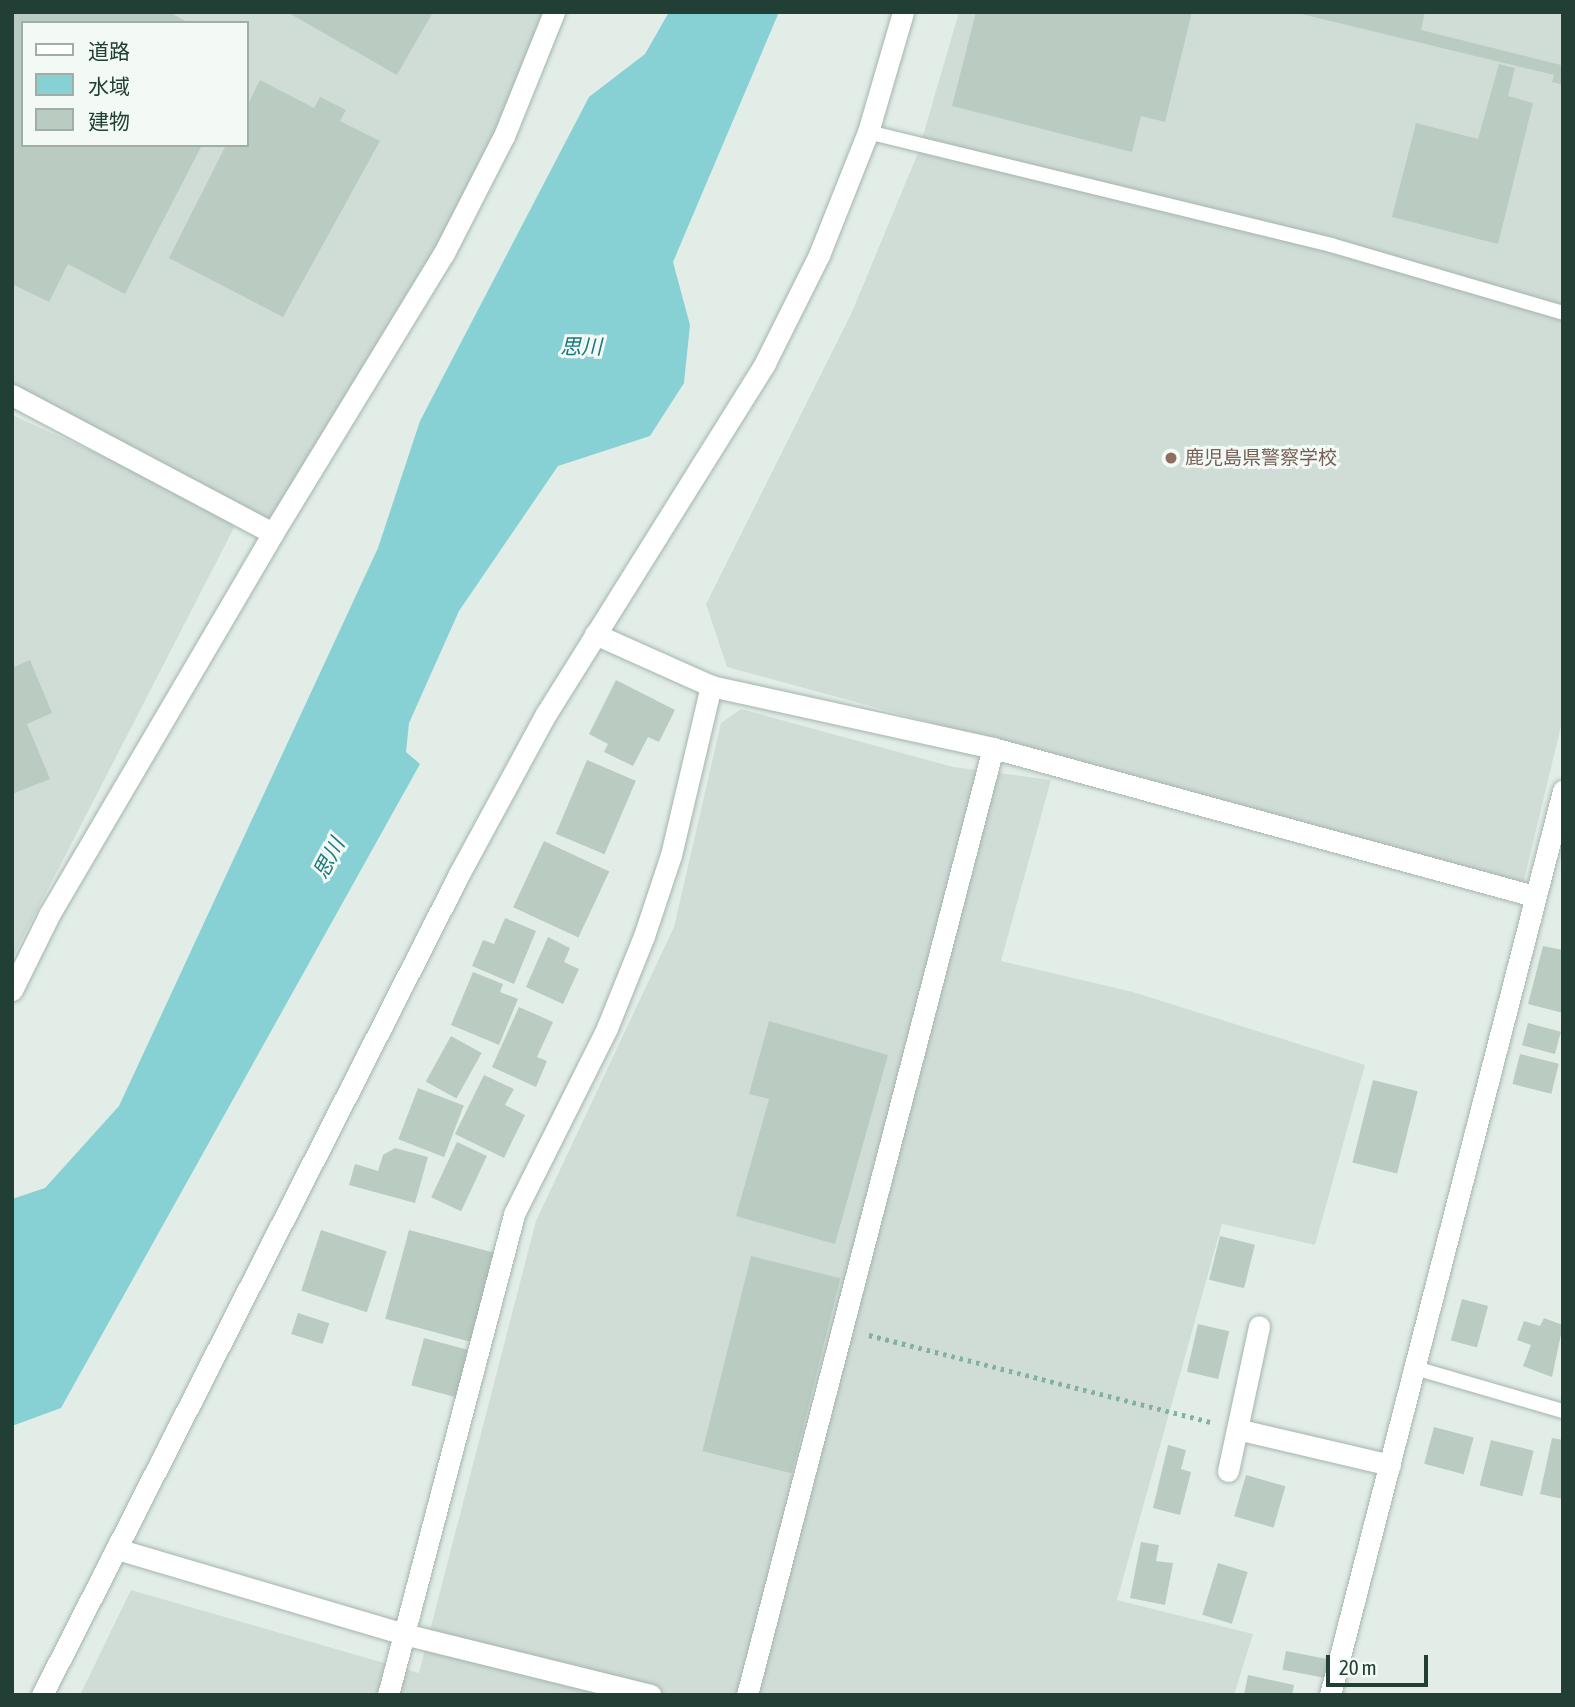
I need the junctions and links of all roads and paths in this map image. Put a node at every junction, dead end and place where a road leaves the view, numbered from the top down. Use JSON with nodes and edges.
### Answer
{"nodes":[{"id":1,"x":554,"y":12,"type":"edge"},
{"id":2,"x":904,"y":12,"type":"edge"},
{"id":3,"x":868,"y":132,"type":"junction"},
{"id":4,"x":1563,"y":313,"type":"edge"},
{"id":5,"x":12,"y":395,"type":"edge"},
{"id":6,"x":272,"y":533,"type":"junction"},
{"id":7,"x":595,"y":634,"type":"junction"},
{"id":8,"x":710,"y":686,"type":"junction"},
{"id":9,"x":993,"y":748,"type":"junction"},
{"id":10,"x":1563,"y":791,"type":"edge"},
{"id":11,"x":1534,"y":896,"type":"junction"},
{"id":12,"x":12,"y":990,"type":"edge"},
{"id":13,"x":1259,"y":1326,"type":"dead end"},
{"id":14,"x":845,"y":1329,"type":"junction"},
{"id":15,"x":1415,"y":1368,"type":"junction"},
{"id":16,"x":1563,"y":1411,"type":"edge"},
{"id":17,"x":1241,"y":1430,"type":"junction"},
{"id":18,"x":1390,"y":1465,"type":"junction"},
{"id":19,"x":1228,"y":1471,"type":"dead end"},
{"id":20,"x":117,"y":1549,"type":"junction"},
{"id":21,"x":404,"y":1634,"type":"junction"},
{"id":22,"x":42,"y":1695,"type":"edge"},
{"id":23,"x":388,"y":1695,"type":"edge"},
{"id":24,"x":651,"y":1695,"type":"edge"},
{"id":25,"x":747,"y":1695,"type":"edge"},
{"id":26,"x":1329,"y":1695,"type":"edge"}],
"edges":[{"from":1,"to":6,"type":"street"},
{"from":2,"to":3,"type":"street"},
{"from":3,"to":4,"type":"lane"},
{"from":3,"to":7,"type":"street"},
{"from":5,"to":6,"type":"street"},
{"from":6,"to":12,"type":"street"},
{"from":7,"to":8,"type":"street"},
{"from":7,"to":20,"type":"street"},
{"from":8,"to":9,"type":"street"},
{"from":8,"to":21,"type":"street"},
{"from":9,"to":11,"type":"street"},
{"from":9,"to":14,"type":"street"},
{"from":10,"to":11,"type":"street"},
{"from":11,"to":15,"type":"street"},
{"from":13,"to":17,"type":"street"},
{"from":14,"to":17,"type":"path"},
{"from":14,"to":25,"type":"street"},
{"from":15,"to":16,"type":"lane"},
{"from":15,"to":18,"type":"street"},
{"from":17,"to":18,"type":"street"},
{"from":17,"to":19,"type":"street"},
{"from":18,"to":26,"type":"street"},
{"from":20,"to":21,"type":"street"},
{"from":20,"to":22,"type":"street"},
{"from":21,"to":23,"type":"street"},
{"from":21,"to":24,"type":"street"}]}
